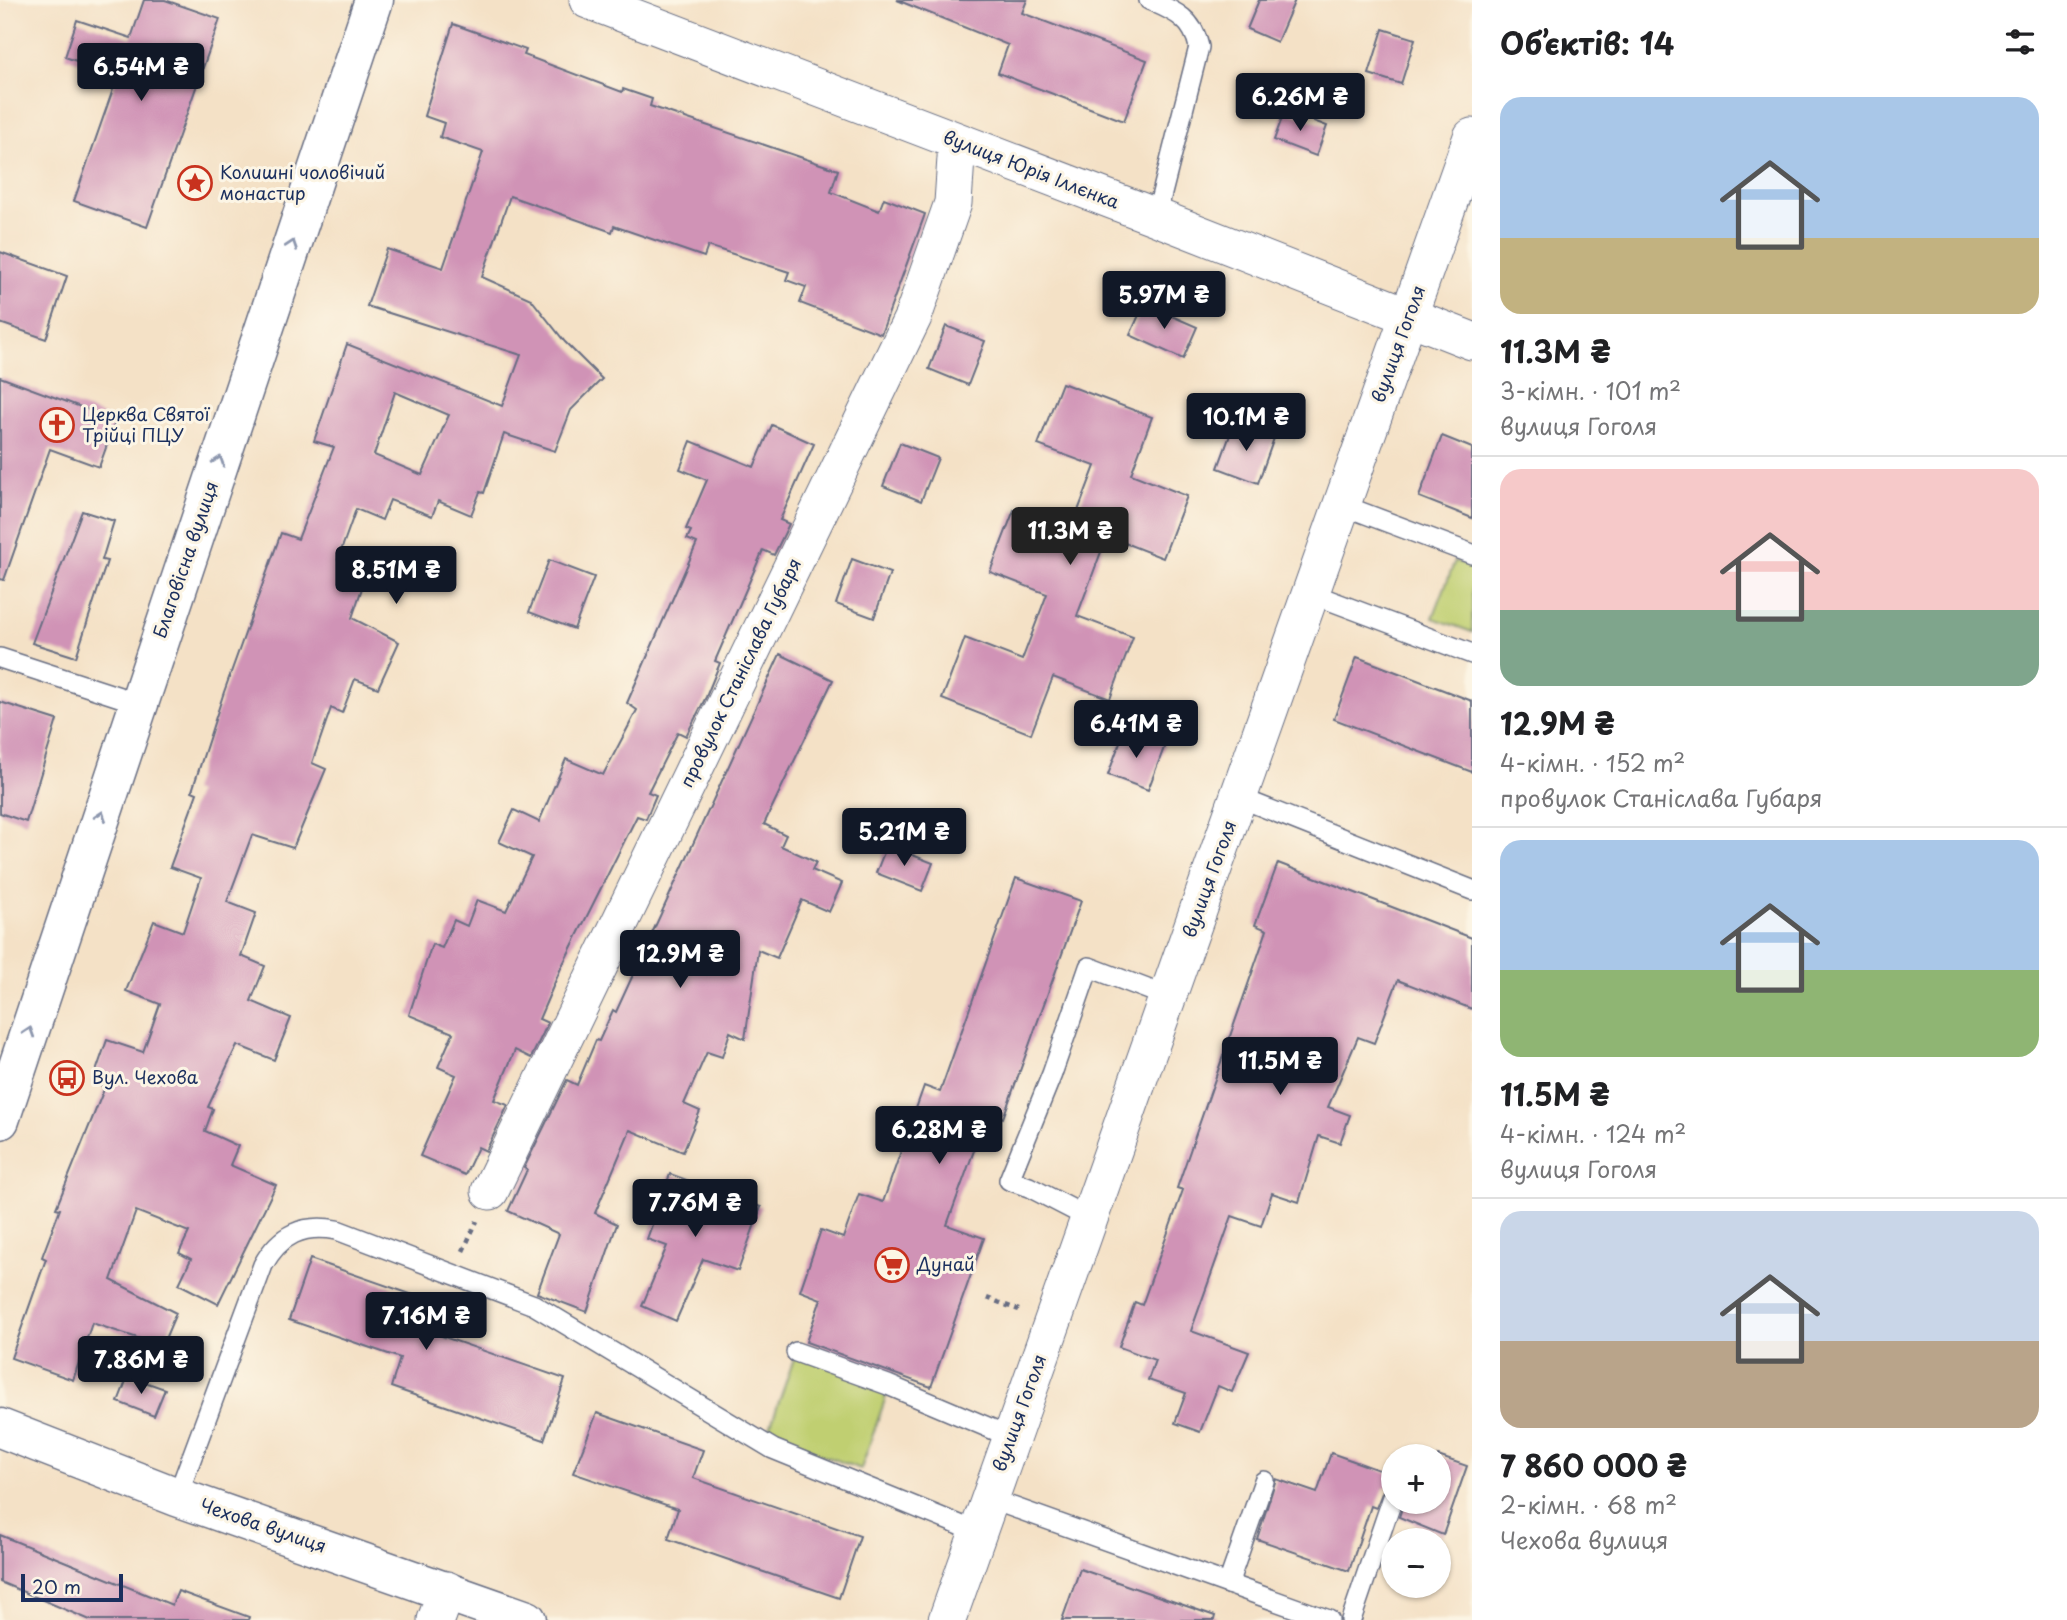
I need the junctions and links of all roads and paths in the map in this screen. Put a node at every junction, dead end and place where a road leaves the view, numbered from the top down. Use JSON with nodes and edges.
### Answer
{"nodes":[{"id":1,"x":374,"y":0,"type":"edge"},
{"id":2,"x":588,"y":0,"type":"edge"},
{"id":3,"x":1149,"y":0,"type":"edge"},
{"id":4,"x":1472,"y":137,"type":"edge"},
{"id":5,"x":957,"y":143,"type":"junction"},
{"id":6,"x":1156,"y":217,"type":"junction"},
{"id":7,"x":1408,"y":317,"type":"junction"},
{"id":8,"x":1472,"y":341,"type":"edge"},
{"id":9,"x":1342,"y":505,"type":"junction"},
{"id":10,"x":1472,"y":554,"type":"edge"},
{"id":11,"x":1310,"y":593,"type":"junction"},
{"id":12,"x":1472,"y":654,"type":"edge"},
{"id":13,"x":0,"y":658,"type":"edge"},
{"id":14,"x":138,"y":704,"type":"junction"},
{"id":15,"x":1238,"y":797,"type":"junction"},
{"id":16,"x":1472,"y":890,"type":"edge"},
{"id":17,"x":1168,"y":997,"type":"junction"},
{"id":18,"x":0,"y":1120,"type":"edge"},
{"id":19,"x":490,"y":1191,"type":"joint"},
{"id":20,"x":1089,"y":1218,"type":"junction"},
{"id":21,"x":454,"y":1273,"type":"junction"},
{"id":22,"x":796,"y":1352,"type":"dead end"},
{"id":23,"x":0,"y":1428,"type":"edge"},
{"id":24,"x":1012,"y":1437,"type":"junction"},
{"id":25,"x":1264,"y":1481,"type":"dead end"},
{"id":26,"x":177,"y":1497,"type":"junction"},
{"id":27,"x":1387,"y":1514,"type":"edge"},
{"id":28,"x":984,"y":1515,"type":"junction"},
{"id":29,"x":1228,"y":1584,"type":"junction"},
{"id":30,"x":441,"y":1605,"type":"edge"},
{"id":31,"x":527,"y":1620,"type":"edge"},
{"id":32,"x":947,"y":1620,"type":"edge"},
{"id":33,"x":1329,"y":1620,"type":"edge"},
{"id":34,"x":1351,"y":1620,"type":"edge"}],
"edges":[{"from":14,"to":1,"type":"main road","name":"Благовісна вулиця","one_way":true},
{"from":2,"to":5,"type":"street","name":"вулиця Юрія Іллєнка"},
{"from":3,"to":6,"type":"lane"},
{"from":4,"to":7,"type":"street","name":"вулиця Гоголя"},
{"from":5,"to":6,"type":"street","name":"вулиця Юрія Іллєнка"},
{"from":5,"to":19,"type":"street","name":"провулок Станіслава Губаря"},
{"from":6,"to":7,"type":"street","name":"вулиця Юрія Іллєнка"},
{"from":7,"to":8,"type":"street","name":"вулиця Юрія Іллєнка"},
{"from":7,"to":9,"type":"street","name":"вулиця Гоголя"},
{"from":9,"to":10,"type":"lane"},
{"from":9,"to":11,"type":"street","name":"вулиця Гоголя"},
{"from":11,"to":12,"type":"lane"},
{"from":11,"to":15,"type":"street","name":"вулиця Гоголя"},
{"from":13,"to":14,"type":"lane"},
{"from":18,"to":14,"type":"main road","name":"Благовісна вулиця","one_way":true},
{"from":15,"to":16,"type":"lane"},
{"from":15,"to":17,"type":"street","name":"вулиця Гоголя"},
{"from":17,"to":20,"type":"street","name":"вулиця Гоголя"},
{"from":17,"to":20,"type":"lane"},
{"from":19,"to":21,"type":"path"},
{"from":20,"to":24,"type":"street","name":"вулиця Гоголя"},
{"from":21,"to":26,"type":"lane"},
{"from":21,"to":28,"type":"lane"},
{"from":22,"to":24,"type":"lane"},
{"from":23,"to":26,"type":"main road","name":"Чехова вулиця"},
{"from":24,"to":28,"type":"street","name":"вулиця Гоголя"},
{"from":25,"to":29,"type":"lane"},
{"from":26,"to":30,"type":"main road","name":"Чехова вулиця"},
{"from":27,"to":34,"type":"lane"},
{"from":28,"to":29,"type":"lane"},
{"from":28,"to":32,"type":"street","name":"вулиця Гоголя"},
{"from":29,"to":33,"type":"lane"},
{"from":30,"to":31,"type":"main road","name":"Чехова вулиця"}]}
